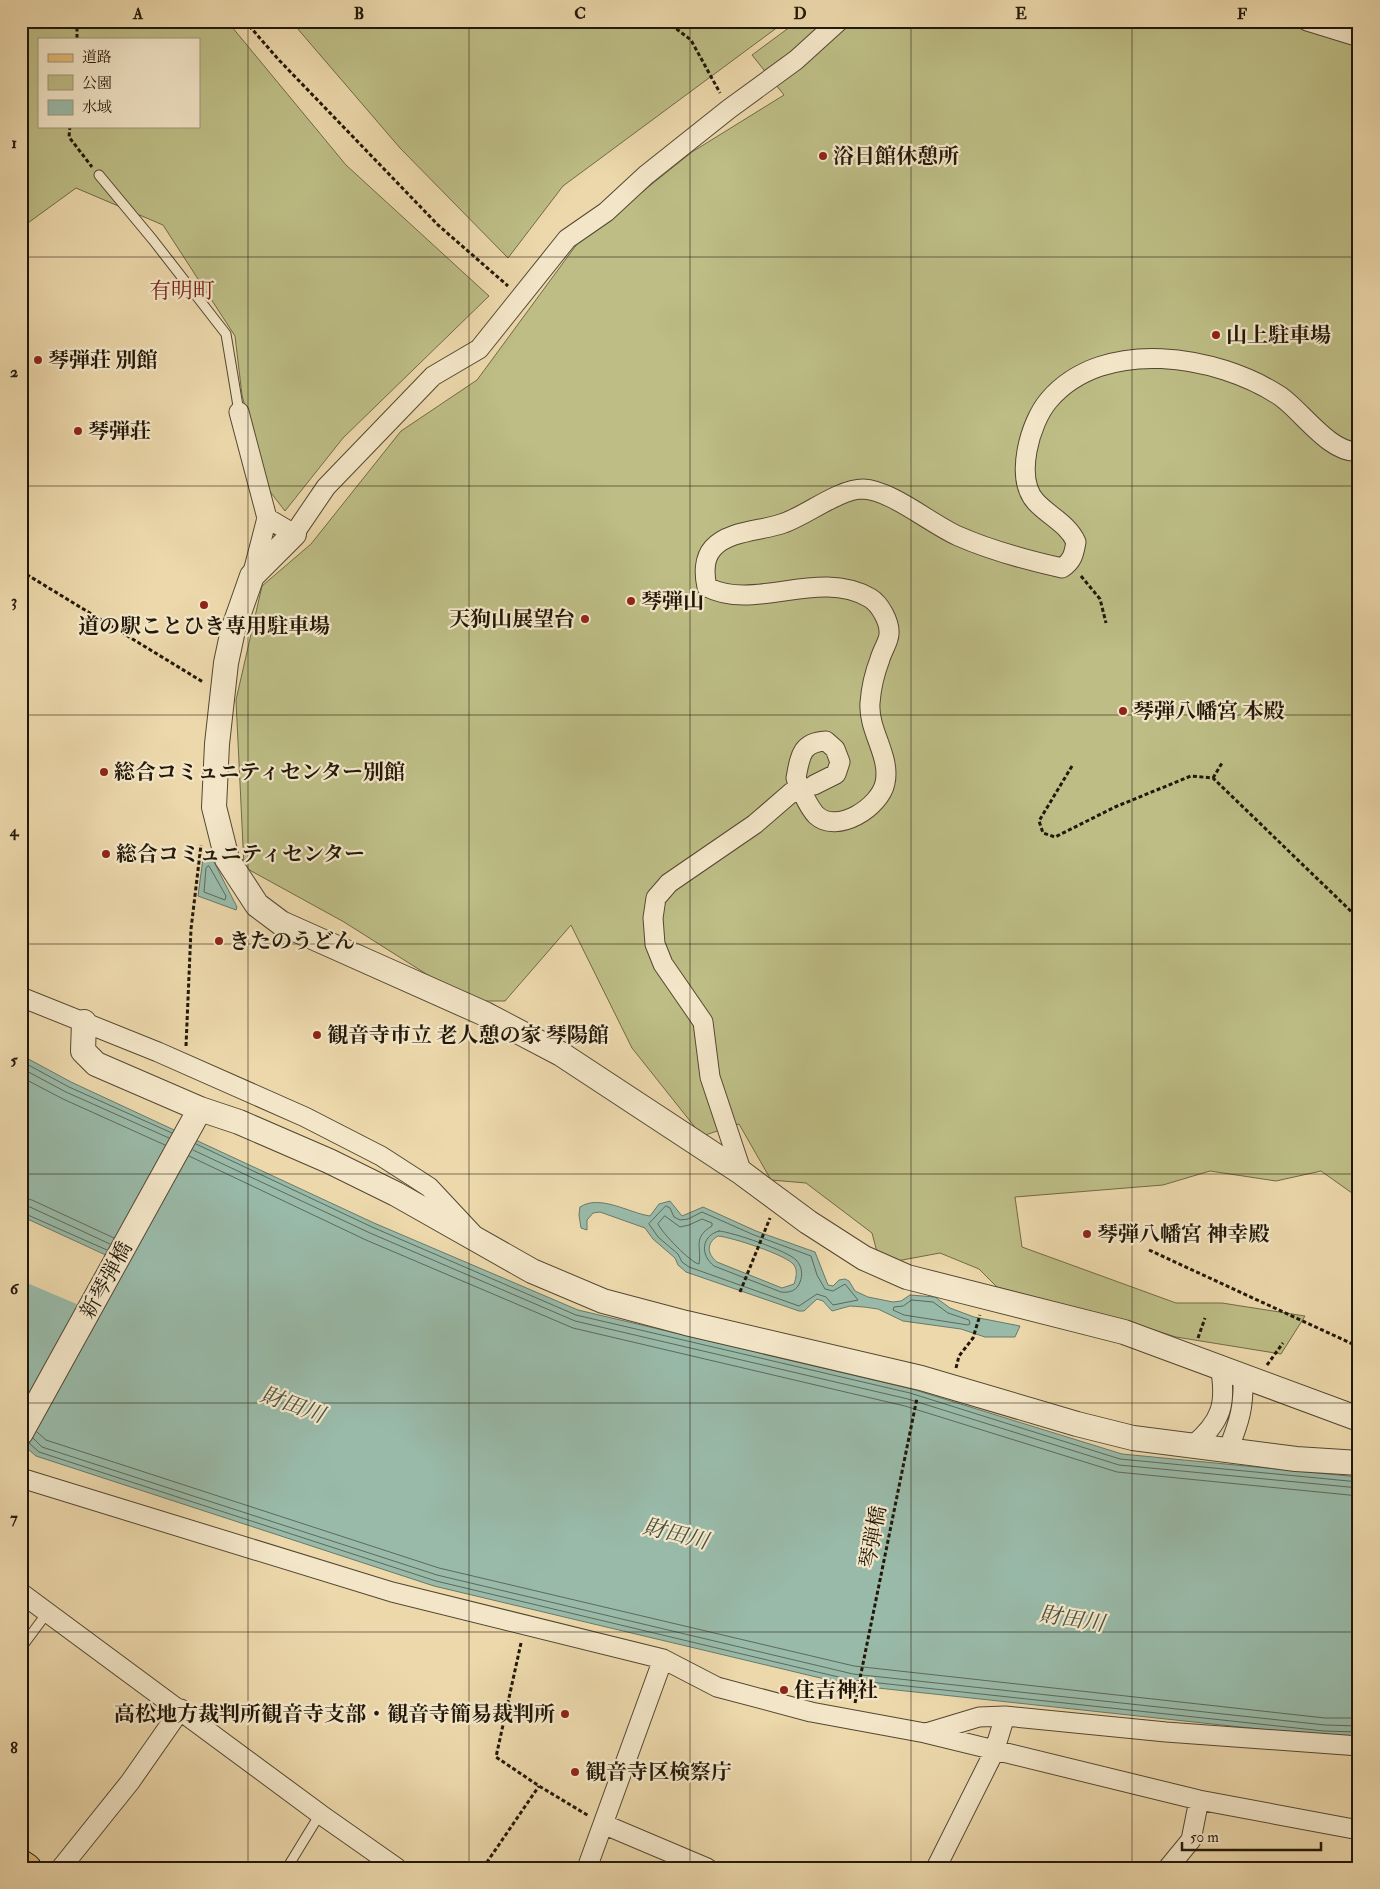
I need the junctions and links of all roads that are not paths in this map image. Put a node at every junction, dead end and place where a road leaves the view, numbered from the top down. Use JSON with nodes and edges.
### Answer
{"nodes":[{"id":1,"x":839,"y":21,"type":"edge"},
{"id":2,"x":1307,"y":21,"type":"edge"},
{"id":3,"x":1359,"y":37,"type":"edge"},
{"id":4,"x":98,"y":175,"type":"road end"},
{"id":5,"x":239,"y":412,"type":"joint"},
{"id":6,"x":1359,"y":451,"type":"edge"},
{"id":7,"x":267,"y":518,"type":"junction"},
{"id":8,"x":294,"y":534,"type":"junction"},
{"id":9,"x":252,"y":576,"type":"junction"},
{"id":10,"x":814,"y":785,"type":"dead end"},
{"id":11,"x":792,"y":792,"type":"dead end"},
{"id":12,"x":21,"y":997,"type":"edge"},
{"id":13,"x":84,"y":1022,"type":"junction"},
{"id":14,"x":195,"y":1118,"type":"junction"},
{"id":15,"x":742,"y":1173,"type":"junction"},
{"id":16,"x":481,"y":1244,"type":"junction"},
{"id":17,"x":1220,"y":1366,"type":"junction"},
{"id":18,"x":1243,"y":1375,"type":"junction"},
{"id":19,"x":1359,"y":1419,"type":"edge"},
{"id":20,"x":21,"y":1433,"type":"edge"},
{"id":21,"x":1192,"y":1446,"type":"junction"},
{"id":22,"x":1228,"y":1450,"type":"junction"},
{"id":23,"x":1359,"y":1463,"type":"edge"},
{"id":24,"x":21,"y":1478,"type":"edge"},
{"id":25,"x":21,"y":1593,"type":"edge"},
{"id":26,"x":47,"y":1612,"type":"junction"},
{"id":27,"x":21,"y":1648,"type":"edge"},
{"id":28,"x":662,"y":1658,"type":"junction"},
{"id":29,"x":181,"y":1709,"type":"junction"},
{"id":30,"x":1004,"y":1716,"type":"junction"},
{"id":31,"x":924,"y":1733,"type":"junction"},
{"id":32,"x":1359,"y":1746,"type":"edge"},
{"id":33,"x":994,"y":1752,"type":"junction"},
{"id":34,"x":1199,"y":1800,"type":"junction"},
{"id":35,"x":320,"y":1814,"type":"junction"},
{"id":36,"x":603,"y":1824,"type":"junction"},
{"id":37,"x":1359,"y":1830,"type":"edge"},
{"id":38,"x":21,"y":1864,"type":"edge"},
{"id":39,"x":945,"y":1864,"type":"edge"},
{"id":40,"x":1178,"y":1865,"type":"edge"},
{"id":41,"x":27,"y":1868,"type":"edge"},
{"id":42,"x":61,"y":1868,"type":"edge"},
{"id":43,"x":287,"y":1868,"type":"edge"},
{"id":44,"x":398,"y":1868,"type":"edge"},
{"id":45,"x":587,"y":1868,"type":"edge"},
{"id":46,"x":707,"y":1868,"type":"edge"}],
"edges":[{"from":1,"to":8,"type":"street"},
{"from":2,"to":3,"type":"street"},
{"from":4,"to":5,"type":"lane"},
{"from":5,"to":7,"type":"street"},
{"from":6,"to":10,"type":"street"},
{"from":7,"to":8,"type":"street"},
{"from":7,"to":9,"type":"street"},
{"from":8,"to":9,"type":"street"},
{"from":9,"to":15,"type":"street"},
{"from":11,"to":15,"type":"street"},
{"from":12,"to":13,"type":"street"},
{"from":13,"to":14,"type":"street"},
{"from":13,"to":16,"type":"street"},
{"from":14,"to":16,"type":"street"},
{"from":14,"to":20,"type":"street","name":"新琴弾橋"},
{"from":15,"to":17,"type":"street"},
{"from":16,"to":21,"type":"street"},
{"from":17,"to":18,"type":"street"},
{"from":17,"to":21,"type":"street"},
{"from":18,"to":19,"type":"street"},
{"from":18,"to":22,"type":"street"},
{"from":21,"to":22,"type":"street"},
{"from":22,"to":23,"type":"street"},
{"from":24,"to":28,"type":"street"},
{"from":25,"to":26,"type":"street"},
{"from":26,"to":27,"type":"lane"},
{"from":26,"to":29,"type":"street"},
{"from":28,"to":31,"type":"street"},
{"from":28,"to":36,"type":"street"},
{"from":29,"to":35,"type":"street"},
{"from":29,"to":42,"type":"street"},
{"from":30,"to":31,"type":"street"},
{"from":30,"to":32,"type":"street"},
{"from":30,"to":33,"type":"street"},
{"from":31,"to":33,"type":"street"},
{"from":33,"to":34,"type":"street"},
{"from":33,"to":39,"type":"street"},
{"from":34,"to":37,"type":"street"},
{"from":34,"to":40,"type":"street"},
{"from":35,"to":43,"type":"lane"},
{"from":35,"to":44,"type":"street"},
{"from":36,"to":45,"type":"street"},
{"from":36,"to":46,"type":"street"},
{"from":38,"to":41,"type":"main road"}]}
